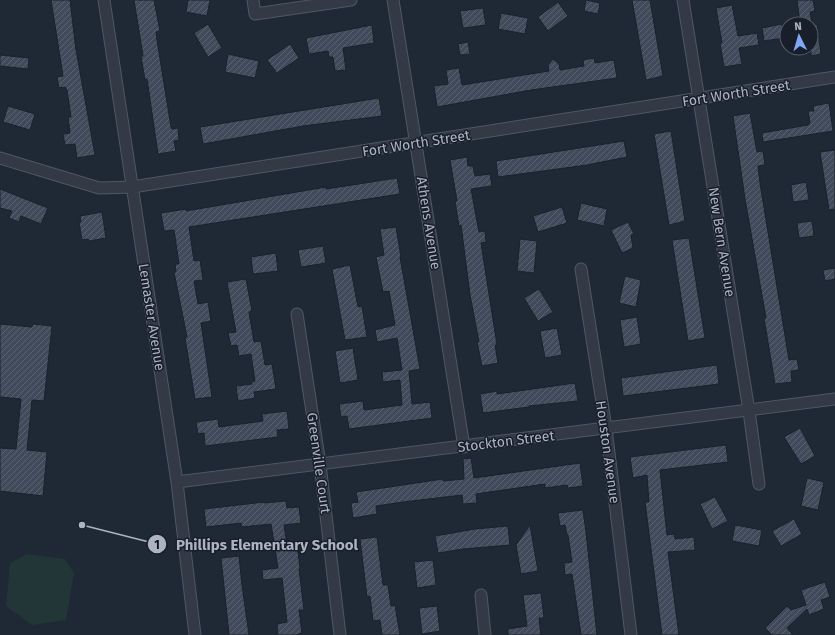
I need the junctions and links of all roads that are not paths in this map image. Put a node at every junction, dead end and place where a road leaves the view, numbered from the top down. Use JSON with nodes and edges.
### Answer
{"nodes":[{"id":1,"x":104,"y":0,"type":"edge"},
{"id":2,"x":253,"y":0,"type":"edge"},
{"id":3,"x":351,"y":0,"type":"edge"},
{"id":4,"x":393,"y":0,"type":"edge"},
{"id":5,"x":683,"y":0,"type":"edge"},
{"id":6,"x":835,"y":77,"type":"edge"},
{"id":7,"x":698,"y":99,"type":"junction"},
{"id":8,"x":416,"y":143,"type":"junction"},
{"id":9,"x":0,"y":158,"type":"edge"},
{"id":10,"x":132,"y":187,"type":"junction"},
{"id":11,"x":581,"y":269,"type":"dead end"},
{"id":12,"x":298,"y":314,"type":"dead end"},
{"id":13,"x":835,"y":399,"type":"edge"},
{"id":14,"x":750,"y":411,"type":"junction"},
{"id":15,"x":606,"y":428,"type":"junction"},
{"id":16,"x":464,"y":447,"type":"junction"},
{"id":17,"x":320,"y":464,"type":"junction"},
{"id":18,"x":177,"y":482,"type":"junction"},
{"id":19,"x":759,"y":484,"type":"dead end"},
{"id":20,"x":481,"y":595,"type":"dead end"},
{"id":21,"x":195,"y":635,"type":"edge"},
{"id":22,"x":340,"y":635,"type":"edge"},
{"id":23,"x":485,"y":635,"type":"edge"},
{"id":24,"x":631,"y":635,"type":"edge"}],
"edges":[{"from":1,"to":10,"type":"street","name":"Lemaster Avenue"},
{"from":2,"to":3,"type":"street"},
{"from":4,"to":8,"type":"street","name":"Athens Avenue"},
{"from":5,"to":7,"type":"street","name":"New Bern Avenue"},
{"from":6,"to":7,"type":"street","name":"Fort Worth Street"},
{"from":7,"to":8,"type":"street","name":"Fort Worth Street"},
{"from":7,"to":14,"type":"street","name":"New Bern Avenue"},
{"from":8,"to":10,"type":"street","name":"Fort Worth Street"},
{"from":8,"to":16,"type":"street","name":"Athens Avenue"},
{"from":9,"to":10,"type":"street","name":"Fort Worth Street"},
{"from":10,"to":18,"type":"street","name":"Lemaster Avenue"},
{"from":11,"to":15,"type":"street","name":"Houston Avenue"},
{"from":12,"to":17,"type":"street","name":"Greenville Court"},
{"from":13,"to":14,"type":"street","name":"Stockton Street"},
{"from":14,"to":15,"type":"street","name":"Stockton Street"},
{"from":14,"to":19,"type":"street","name":"New Bern Avenue"},
{"from":15,"to":16,"type":"street","name":"Stockton Street"},
{"from":15,"to":24,"type":"street","name":"Houston Avenue"},
{"from":16,"to":17,"type":"street","name":"Stockton Street"},
{"from":17,"to":18,"type":"street","name":"Stockton Street"},
{"from":17,"to":22,"type":"street","name":"Greenville Court"},
{"from":18,"to":21,"type":"street","name":"Lemaster Avenue"},
{"from":20,"to":23,"type":"street"}]}
